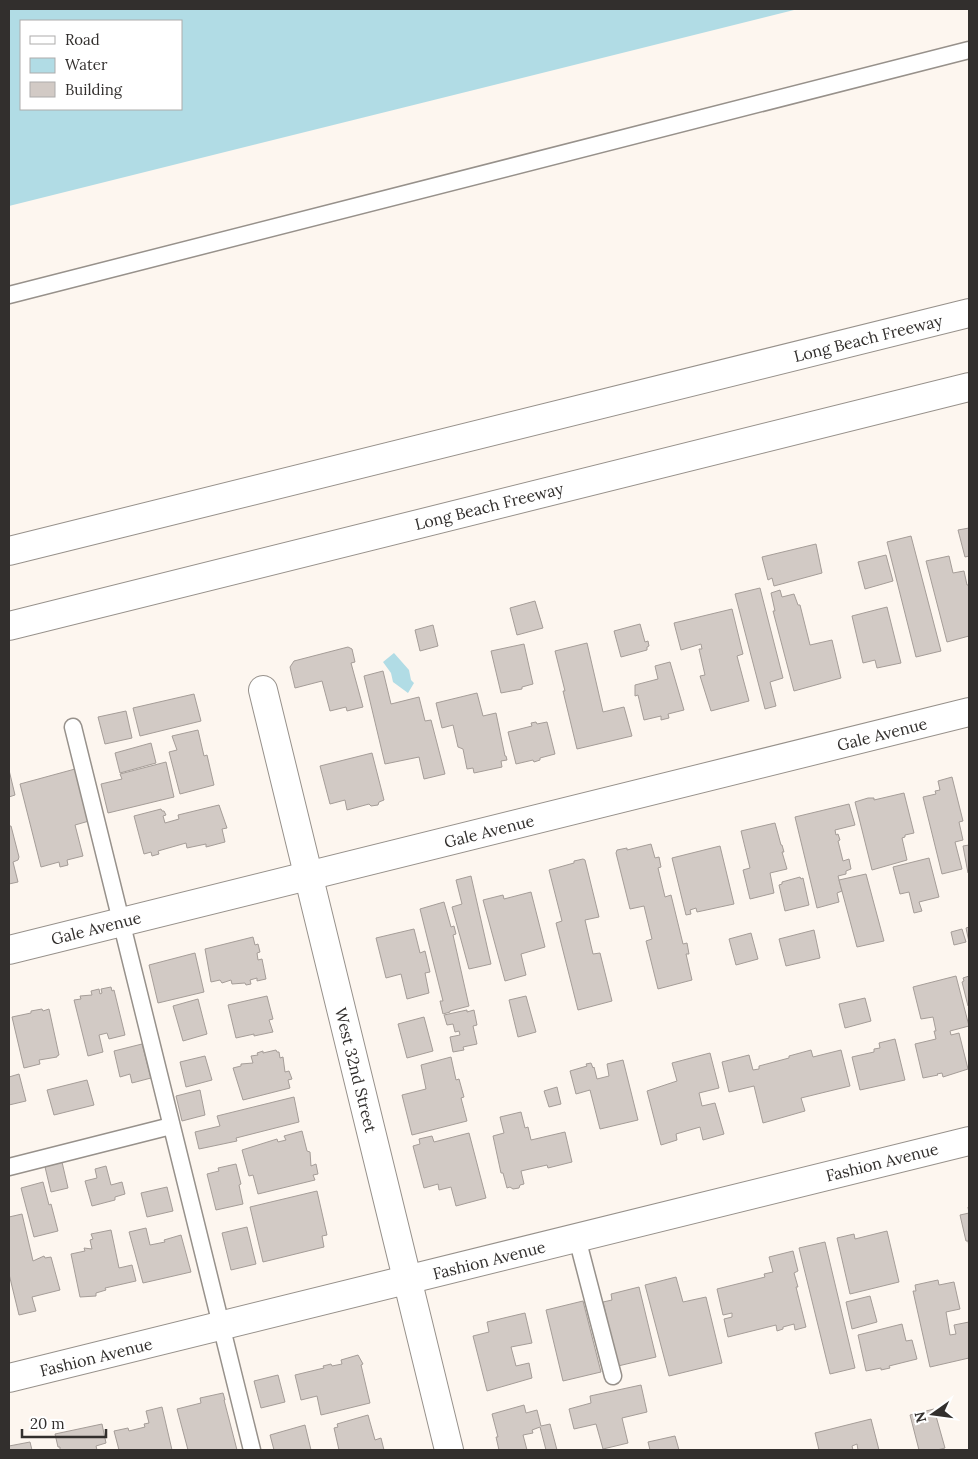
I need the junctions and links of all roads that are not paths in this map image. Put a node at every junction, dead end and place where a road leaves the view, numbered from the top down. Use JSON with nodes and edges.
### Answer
{"nodes":[{"id":1,"x":969,"y":50,"type":"edge"},
{"id":2,"x":9,"y":294,"type":"edge"},
{"id":3,"x":969,"y":313,"type":"edge"},
{"id":4,"x":969,"y":386,"type":"edge"},
{"id":5,"x":9,"y":552,"type":"edge"},
{"id":6,"x":9,"y":626,"type":"edge"},
{"id":7,"x":263,"y":690,"type":"dead end"},
{"id":8,"x":969,"y":712,"type":"edge"},
{"id":9,"x":73,"y":727,"type":"dead end"},
{"id":10,"x":308,"y":875,"type":"junction"},
{"id":11,"x":121,"y":922,"type":"junction"},
{"id":12,"x":9,"y":950,"type":"edge"},
{"id":13,"x":172,"y":1126,"type":"junction"},
{"id":14,"x":969,"y":1141,"type":"edge"},
{"id":15,"x":9,"y":1167,"type":"edge"},
{"id":16,"x":577,"y":1238,"type":"junction"},
{"id":17,"x":407,"y":1280,"type":"junction"},
{"id":18,"x":221,"y":1326,"type":"junction"},
{"id":19,"x":612,"y":1376,"type":"dead end"},
{"id":20,"x":9,"y":1378,"type":"edge"},
{"id":21,"x":252,"y":1450,"type":"edge"},
{"id":22,"x":449,"y":1450,"type":"edge"}],
"edges":[{"from":1,"to":2,"type":"lane"},
{"from":3,"to":5,"type":"main road","name":"Long Beach Freeway"},
{"from":4,"to":6,"type":"main road","name":"Long Beach Freeway"},
{"from":7,"to":10,"type":"main road","name":"West 32nd Street"},
{"from":8,"to":10,"type":"main road","name":"Gale Avenue"},
{"from":9,"to":11,"type":"lane"},
{"from":10,"to":11,"type":"main road","name":"Gale Avenue"},
{"from":10,"to":17,"type":"main road","name":"West 32nd Street"},
{"from":11,"to":12,"type":"main road","name":"Gale Avenue"},
{"from":11,"to":13,"type":"lane"},
{"from":13,"to":15,"type":"lane"},
{"from":13,"to":18,"type":"lane"},
{"from":14,"to":16,"type":"main road","name":"Fashion Avenue"},
{"from":16,"to":17,"type":"main road","name":"Fashion Avenue"},
{"from":16,"to":19,"type":"lane"},
{"from":17,"to":18,"type":"main road","name":"Fashion Avenue"},
{"from":17,"to":22,"type":"main road","name":"West 32nd Street"},
{"from":18,"to":20,"type":"main road","name":"Fashion Avenue"},
{"from":18,"to":21,"type":"lane"}]}
